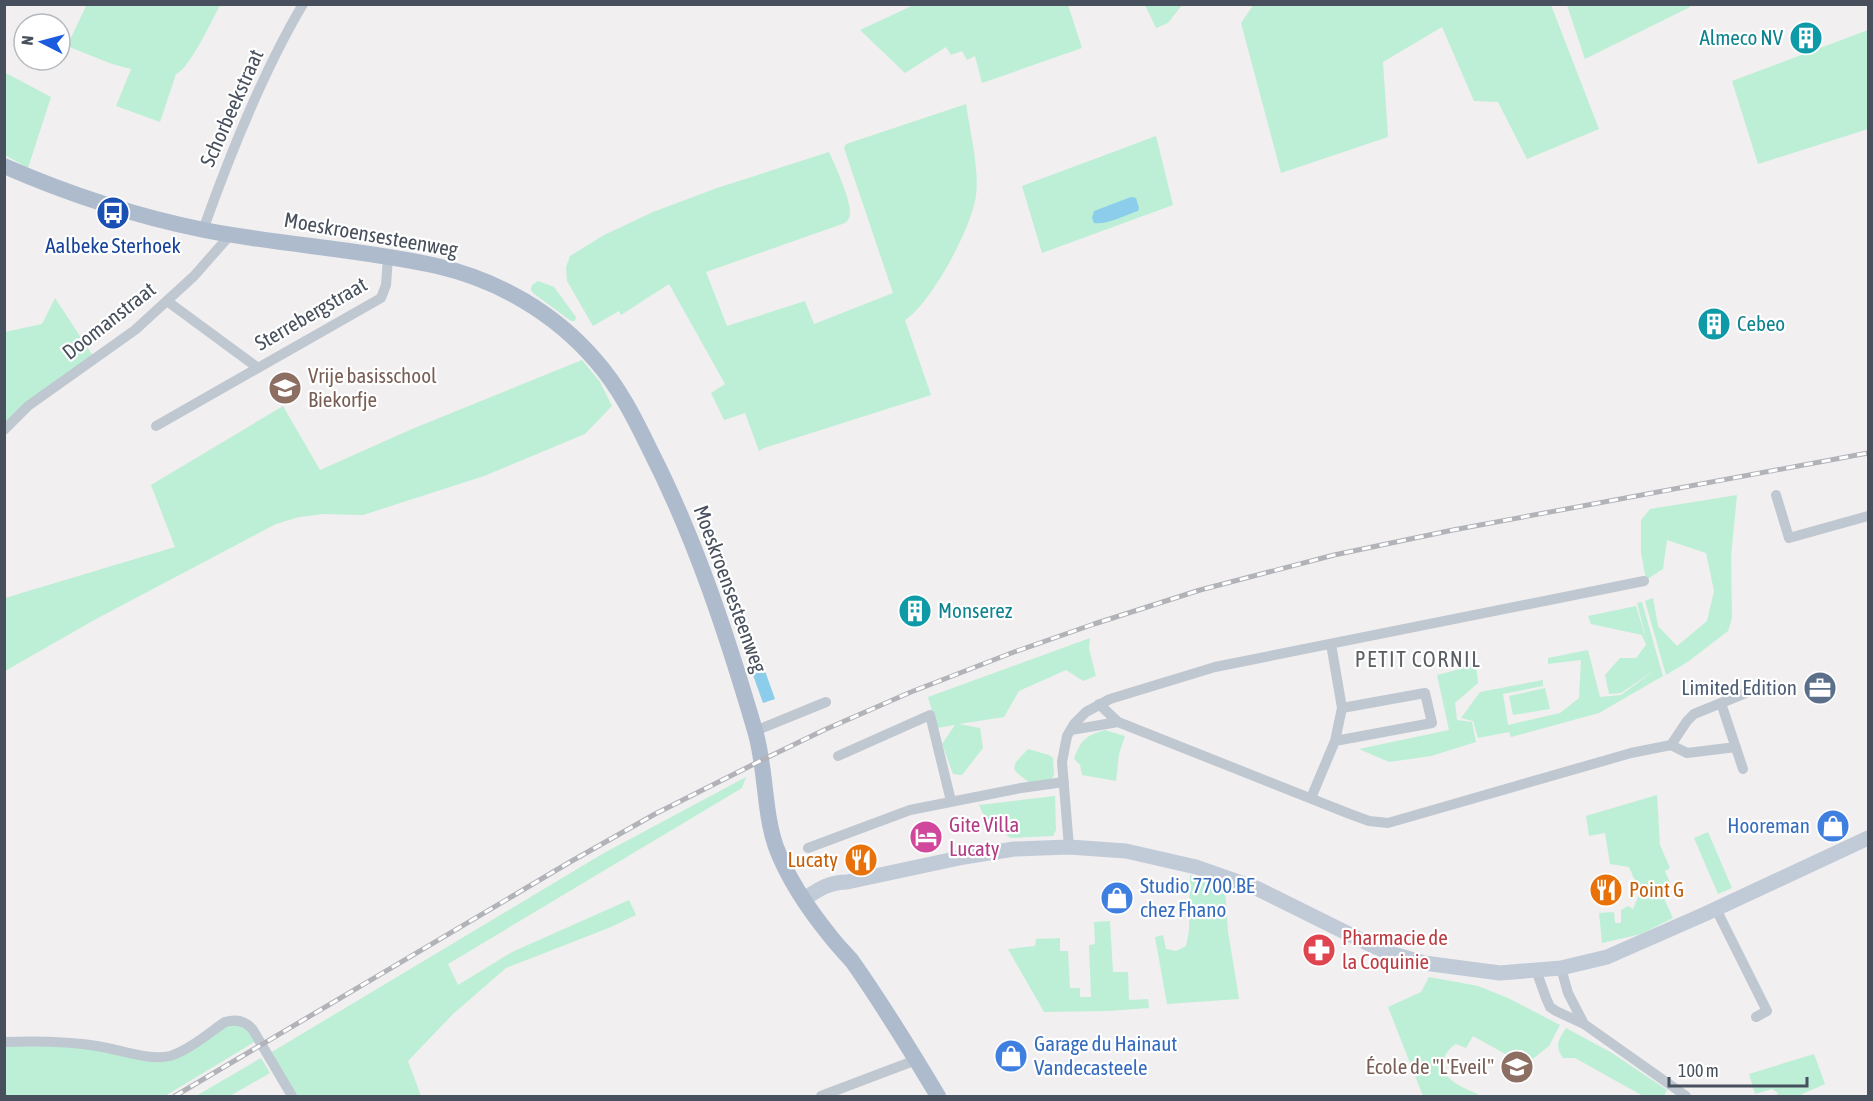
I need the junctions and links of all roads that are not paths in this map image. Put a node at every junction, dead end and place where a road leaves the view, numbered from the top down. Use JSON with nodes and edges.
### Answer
{"nodes":[{"id":1,"x":303,"y":4,"type":"edge"},
{"id":2,"x":4,"y":166,"type":"edge"},
{"id":3,"x":203,"y":230,"type":"junction"},
{"id":4,"x":231,"y":234,"type":"junction"},
{"id":5,"x":388,"y":257,"type":"junction"},
{"id":6,"x":167,"y":301,"type":"junction"},
{"id":7,"x":258,"y":368,"type":"junction"},
{"id":8,"x":156,"y":426,"type":"dead end"},
{"id":9,"x":4,"y":430,"type":"edge"},
{"id":10,"x":1776,"y":495,"type":"dead end"},
{"id":11,"x":1869,"y":516,"type":"edge"},
{"id":12,"x":1644,"y":581,"type":"dead end"},
{"id":13,"x":1330,"y":644,"type":"junction"},
{"id":14,"x":1758,"y":688,"type":"dead end"},
{"id":15,"x":826,"y":702,"type":"dead end"},
{"id":16,"x":1099,"y":704,"type":"junction"},
{"id":17,"x":1721,"y":704,"type":"junction"},
{"id":18,"x":1342,"y":708,"type":"junction"},
{"id":19,"x":1118,"y":722,"type":"junction"},
{"id":20,"x":1071,"y":730,"type":"junction"},
{"id":21,"x":755,"y":731,"type":"junction"},
{"id":22,"x":1335,"y":741,"type":"junction"},
{"id":23,"x":1671,"y":745,"type":"junction"},
{"id":24,"x":1736,"y":747,"type":"junction"},
{"id":25,"x":838,"y":756,"type":"dead end"},
{"id":26,"x":1743,"y":769,"type":"dead end"},
{"id":27,"x":1064,"y":782,"type":"junction"},
{"id":28,"x":1311,"y":798,"type":"junction"},
{"id":29,"x":951,"y":801,"type":"junction"},
{"id":30,"x":1869,"y":838,"type":"edge"},
{"id":31,"x":1069,"y":847,"type":"junction"},
{"id":32,"x":808,"y":848,"type":"dead end"},
{"id":33,"x":807,"y":904,"type":"junction"},
{"id":34,"x":1716,"y":909,"type":"junction"},
{"id":35,"x":1561,"y":968,"type":"junction"},
{"id":36,"x":1536,"y":970,"type":"junction"},
{"id":37,"x":1755,"y":1017,"type":"dead end"},
{"id":38,"x":1584,"y":1024,"type":"junction"},
{"id":39,"x":4,"y":1042,"type":"edge"},
{"id":40,"x":916,"y":1059,"type":"junction"},
{"id":41,"x":292,"y":1096,"type":"edge"},
{"id":42,"x":821,"y":1096,"type":"edge"},
{"id":43,"x":938,"y":1096,"type":"edge"},
{"id":44,"x":1686,"y":1096,"type":"edge"}],
"edges":[{"from":1,"to":3,"type":"street","name":"Schorbeekstraat"},
{"from":2,"to":3,"type":"main road","name":"Moeskroensesteenweg"},
{"from":3,"to":4,"type":"main road","name":"Moeskroensesteenweg"},
{"from":4,"to":5,"type":"main road","name":"Moeskroensesteenweg"},
{"from":4,"to":6,"type":"street","name":"Doomanstraat"},
{"from":5,"to":7,"type":"street","name":"Sterrebergstraat"},
{"from":5,"to":21,"type":"main road","name":"Moeskroensesteenweg"},
{"from":6,"to":7,"type":"street","name":"Sterrebergstraat"},
{"from":6,"to":9,"type":"street","name":"Doomanstraat"},
{"from":7,"to":8,"type":"street","name":"Sterrebergstraat"},
{"from":10,"to":11,"type":"street"},
{"from":12,"to":13,"type":"street"},
{"from":13,"to":16,"type":"street"},
{"from":13,"to":18,"type":"street"},
{"from":14,"to":17,"type":"street"},
{"from":15,"to":21,"type":"street"},
{"from":16,"to":19,"type":"street"},
{"from":16,"to":20,"type":"street"},
{"from":17,"to":23,"type":"street"},
{"from":17,"to":24,"type":"street"},
{"from":18,"to":22,"type":"street"},
{"from":18,"to":22,"type":"street"},
{"from":19,"to":20,"type":"street"},
{"from":19,"to":28,"type":"street"},
{"from":20,"to":27,"type":"street"},
{"from":21,"to":33,"type":"main road","name":"Moeskroensesteenweg"},
{"from":22,"to":28,"type":"street"},
{"from":23,"to":24,"type":"street"},
{"from":23,"to":28,"type":"street"},
{"from":24,"to":26,"type":"street"},
{"from":25,"to":29,"type":"street"},
{"from":27,"to":29,"type":"street"},
{"from":27,"to":31,"type":"street"},
{"from":29,"to":32,"type":"street"},
{"from":30,"to":34,"type":"main road"},
{"from":31,"to":33,"type":"main road"},
{"from":31,"to":36,"type":"main road"},
{"from":33,"to":40,"type":"main road","name":"Moeskroensesteenweg"},
{"from":34,"to":35,"type":"main road"},
{"from":34,"to":37,"type":"street"},
{"from":35,"to":36,"type":"main road"},
{"from":35,"to":38,"type":"street"},
{"from":36,"to":38,"type":"street"},
{"from":38,"to":44,"type":"street"},
{"from":39,"to":41,"type":"street"},
{"from":40,"to":42,"type":"street"},
{"from":40,"to":43,"type":"main road","name":"Moeskroensesteenweg"}]}
